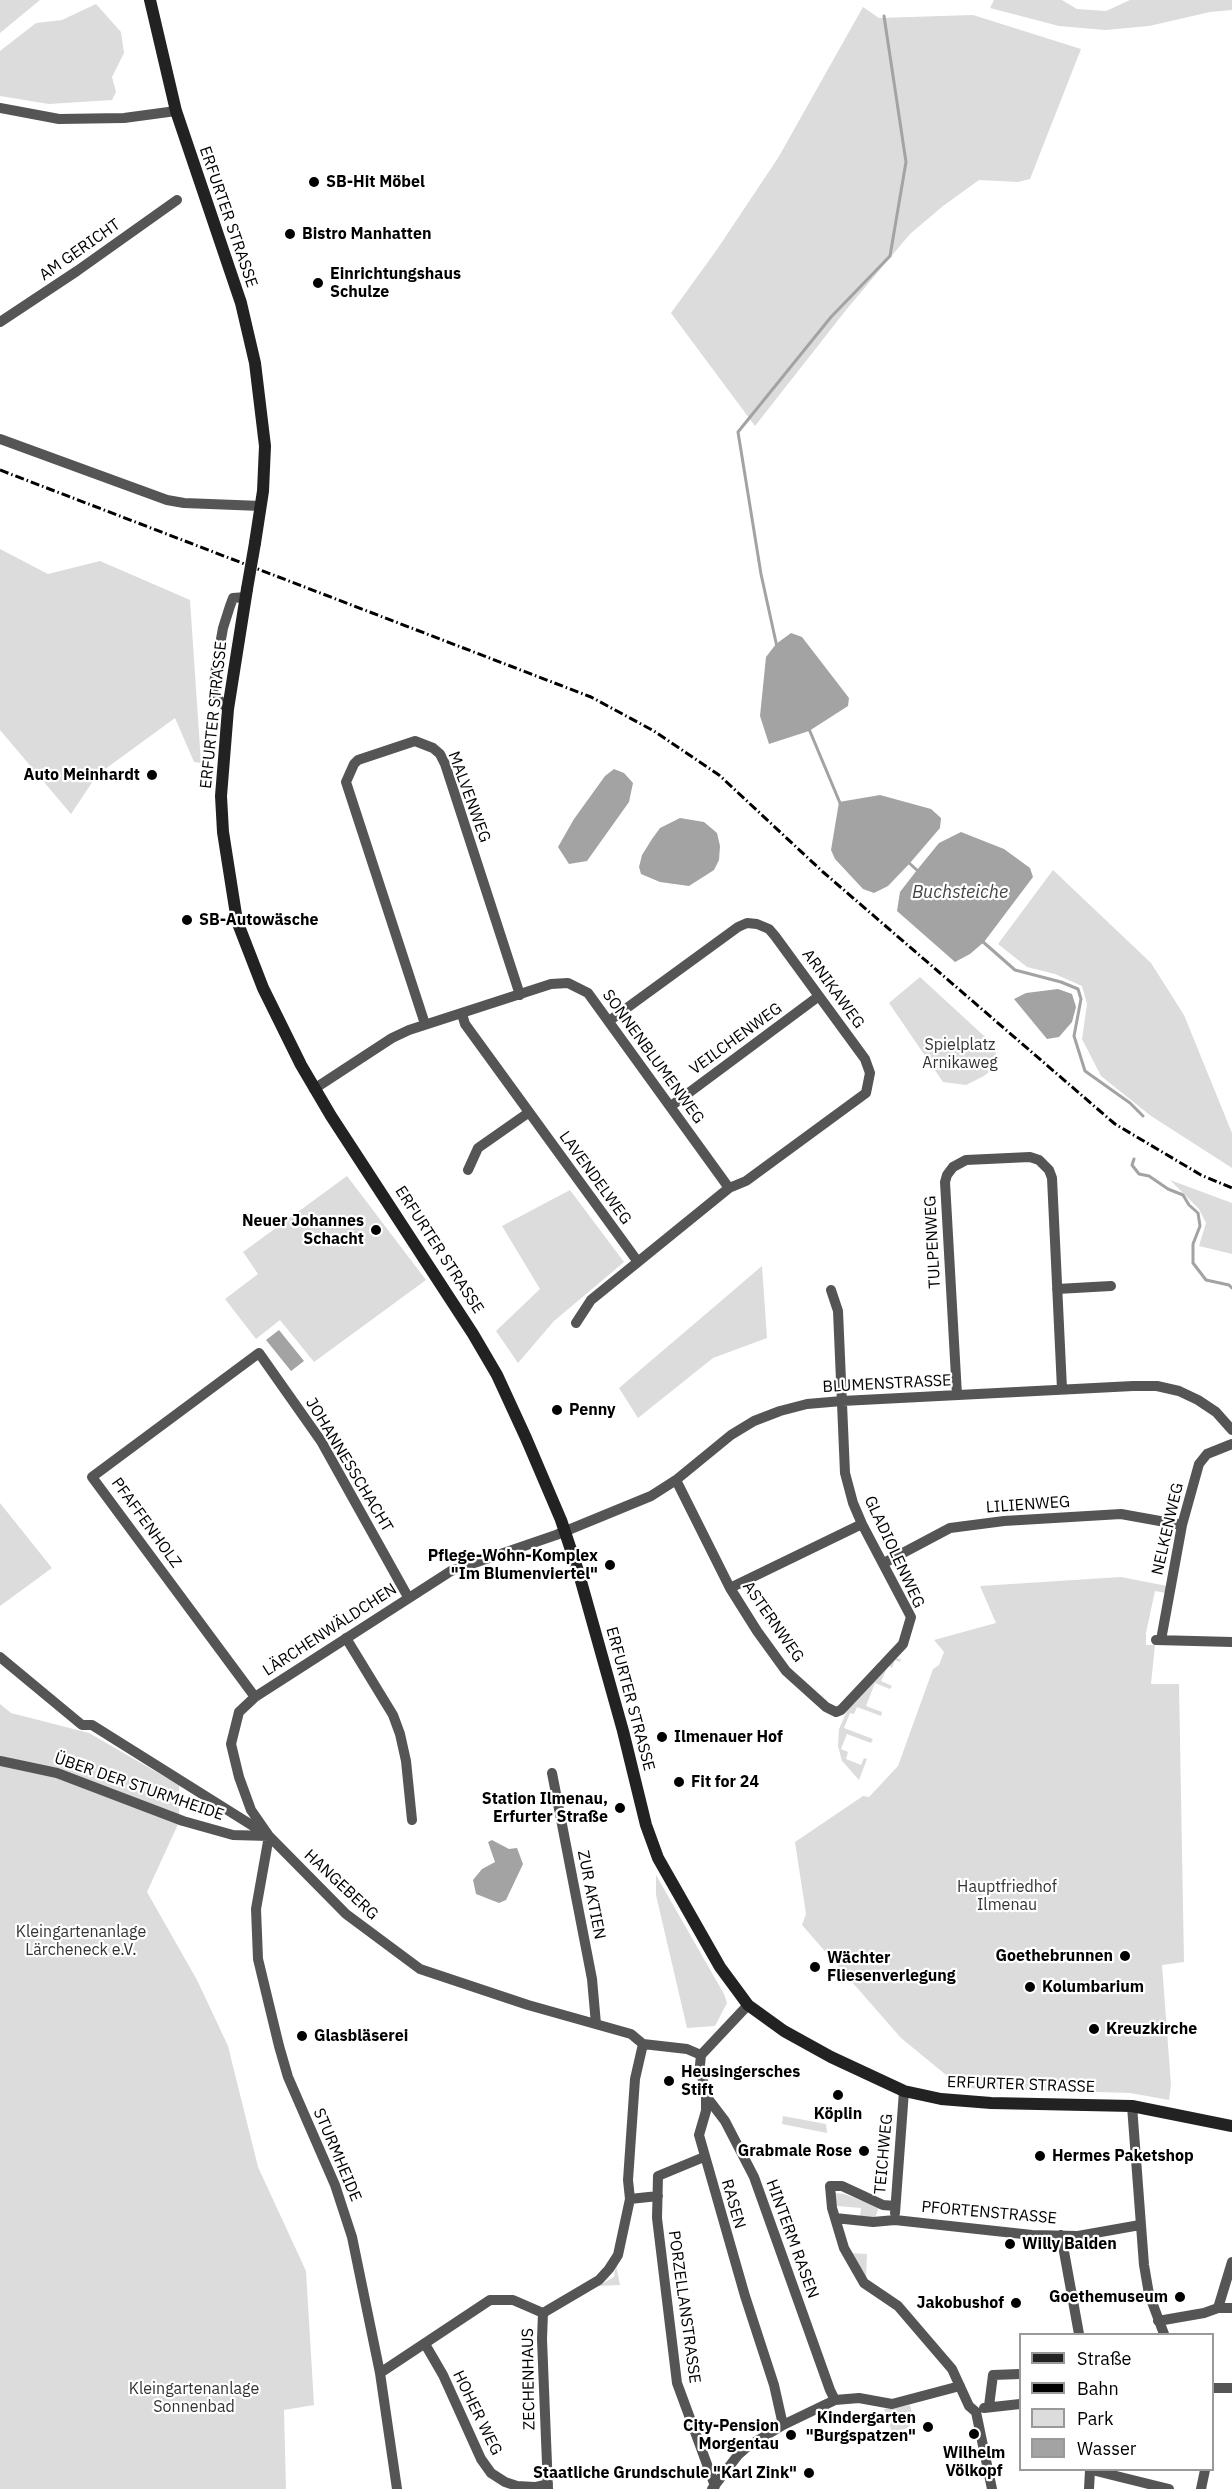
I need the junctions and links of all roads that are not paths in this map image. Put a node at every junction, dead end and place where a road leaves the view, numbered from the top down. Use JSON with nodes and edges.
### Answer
{"nodes":[{"id":1,"x":150,"y":0,"type":"edge"},
{"id":2,"x":0,"y":108,"type":"edge"},
{"id":3,"x":176,"y":111,"type":"junction"},
{"id":4,"x":177,"y":200,"type":"dead end"},
{"id":5,"x":0,"y":322,"type":"edge"},
{"id":6,"x":0,"y":439,"type":"edge"},
{"id":7,"x":261,"y":506,"type":"junction"},
{"id":8,"x":246,"y":593,"type":"junction"},
{"id":9,"x":228,"y":709,"type":"junction"},
{"id":10,"x":520,"y":995,"type":"junction"},
{"id":11,"x":819,"y":996,"type":"junction"},
{"id":12,"x":462,"y":1014,"type":"junction"},
{"id":13,"x":609,"y":1021,"type":"junction"},
{"id":14,"x":425,"y":1024,"type":"junction"},
{"id":15,"x":314,"y":1089,"type":"junction"},
{"id":16,"x":670,"y":1106,"type":"junction"},
{"id":17,"x":528,"y":1113,"type":"junction"},
{"id":18,"x":468,"y":1170,"type":"dead end"},
{"id":19,"x":729,"y":1188,"type":"junction"},
{"id":20,"x":638,"y":1262,"type":"junction"},
{"id":21,"x":1111,"y":1286,"type":"dead end"},
{"id":22,"x":1057,"y":1289,"type":"junction"},
{"id":23,"x":831,"y":1290,"type":"dead end"},
{"id":24,"x":576,"y":1323,"type":"dead end"},
{"id":25,"x":259,"y":1353,"type":"joint"},
{"id":26,"x":1062,"y":1389,"type":"junction"},
{"id":27,"x":957,"y":1395,"type":"junction"},
{"id":28,"x":843,"y":1401,"type":"junction"},
{"id":29,"x":1232,"y":1430,"type":"edge"},
{"id":30,"x":1232,"y":1444,"type":"edge"},
{"id":31,"x":675,"y":1480,"type":"junction"},
{"id":32,"x":862,"y":1524,"type":"junction"},
{"id":33,"x":1182,"y":1525,"type":"junction"},
{"id":34,"x":564,"y":1531,"type":"junction"},
{"id":35,"x":884,"y":1563,"type":"junction"},
{"id":36,"x":730,"y":1588,"type":"junction"},
{"id":37,"x":408,"y":1597,"type":"junction"},
{"id":38,"x":346,"y":1638,"type":"junction"},
{"id":39,"x":1232,"y":1642,"type":"edge"},
{"id":40,"x":903,"y":1644,"type":"joint"},
{"id":41,"x":0,"y":1657,"type":"edge"},
{"id":42,"x":255,"y":1697,"type":"junction"},
{"id":43,"x":0,"y":1761,"type":"edge"},
{"id":44,"x":552,"y":1773,"type":"dead end"},
{"id":45,"x":412,"y":1820,"type":"dead end"},
{"id":46,"x":269,"y":1836,"type":"junction"},
{"id":47,"x":748,"y":2005,"type":"junction"},
{"id":48,"x":596,"y":2024,"type":"junction"},
{"id":49,"x":643,"y":2044,"type":"junction"},
{"id":50,"x":701,"y":2055,"type":"junction"},
{"id":51,"x":904,"y":2091,"type":"junction"},
{"id":52,"x":706,"y":2096,"type":"junction"},
{"id":53,"x":1132,"y":2106,"type":"junction"},
{"id":54,"x":1232,"y":2126,"type":"edge"},
{"id":55,"x":704,"y":2157,"type":"junction"},
{"id":56,"x":658,"y":2196,"type":"junction"},
{"id":57,"x":630,"y":2199,"type":"junction"},
{"id":58,"x":895,"y":2206,"type":"junction"},
{"id":59,"x":835,"y":2218,"type":"junction"},
{"id":60,"x":895,"y":2220,"type":"junction"},
{"id":61,"x":1140,"y":2225,"type":"junction"},
{"id":62,"x":1061,"y":2235,"type":"junction"},
{"id":63,"x":1232,"y":2262,"type":"edge"},
{"id":64,"x":1218,"y":2308,"type":"junction"},
{"id":65,"x":1232,"y":2308,"type":"edge"},
{"id":66,"x":543,"y":2313,"type":"junction"},
{"id":67,"x":1158,"y":2321,"type":"junction"},
{"id":68,"x":1079,"y":2333,"type":"edge"},
{"id":69,"x":1164,"y":2333,"type":"edge"},
{"id":70,"x":425,"y":2344,"type":"junction"},
{"id":71,"x":380,"y":2373,"type":"junction"},
{"id":72,"x":1019,"y":2374,"type":"edge"},
{"id":73,"x":960,"y":2386,"type":"junction"},
{"id":74,"x":1214,"y":2388,"type":"edge"},
{"id":75,"x":1232,"y":2388,"type":"edge"},
{"id":76,"x":836,"y":2400,"type":"junction"},
{"id":77,"x":1019,"y":2404,"type":"edge"},
{"id":78,"x":989,"y":2406,"type":"junction"},
{"id":79,"x":976,"y":2412,"type":"junction"},
{"id":80,"x":783,"y":2425,"type":"junction"},
{"id":81,"x":1091,"y":2471,"type":"edge"},
{"id":82,"x":1099,"y":2471,"type":"edge"},
{"id":83,"x":1205,"y":2471,"type":"edge"},
{"id":84,"x":548,"y":2486,"type":"edge"},
{"id":85,"x":713,"y":2487,"type":"edge"},
{"id":86,"x":397,"y":2489,"type":"edge"},
{"id":87,"x":992,"y":2489,"type":"edge"},
{"id":88,"x":1089,"y":2489,"type":"edge"},
{"id":89,"x":1169,"y":2489,"type":"edge"},
{"id":90,"x":1201,"y":2489,"type":"edge"}],
"edges":[{"from":1,"to":3,"type":"main road","name":"ERFURTER STRASSE"},
{"from":2,"to":3,"type":"street"},
{"from":3,"to":7,"type":"main road","name":"ERFURTER STRASSE"},
{"from":4,"to":5,"type":"street","name":"AM GERICHT"},
{"from":6,"to":7,"type":"street"},
{"from":7,"to":8,"type":"main road","name":"ERFURTER STRASSE","bridge":true},
{"from":8,"to":9,"type":"main road","name":"ERFURTER STRASSE"},
{"from":8,"to":9,"type":"street"},
{"from":9,"to":15,"type":"main road","name":"ERFURTER STRASSE"},
{"from":10,"to":12,"type":"street","name":"SONNENBLUMENWEG"},
{"from":10,"to":13,"type":"street","name":"SONNENBLUMENWEG"},
{"from":10,"to":14,"type":"street","name":"MALVENWEG"},
{"from":11,"to":13,"type":"street","name":"ARNIKAWEG"},
{"from":11,"to":16,"type":"street","name":"VEILCHENWEG"},
{"from":11,"to":19,"type":"street","name":"ARNIKAWEG"},
{"from":12,"to":14,"type":"street","name":"SONNENBLUMENWEG"},
{"from":12,"to":17,"type":"street","name":"LAVENDELWEG"},
{"from":13,"to":16,"type":"street","name":"SONNENBLUMENWEG"},
{"from":14,"to":15,"type":"street","name":"SONNENBLUMENWEG"},
{"from":15,"to":34,"type":"main road","name":"ERFURTER STRASSE"},
{"from":16,"to":19,"type":"street","name":"SONNENBLUMENWEG"},
{"from":17,"to":18,"type":"street"},
{"from":17,"to":20,"type":"street","name":"LAVENDELWEG"},
{"from":19,"to":20,"type":"street"},
{"from":20,"to":24,"type":"street"},
{"from":21,"to":22,"type":"street"},
{"from":22,"to":26,"type":"street","name":"TULPENWEG"},
{"from":22,"to":27,"type":"street","name":"TULPENWEG"},
{"from":23,"to":28,"type":"street","name":"GLADIOLENWEG"},
{"from":25,"to":37,"type":"street","name":"JOHANNESSCHACHT"},
{"from":25,"to":42,"type":"street","name":"PFAFFENHOLZ"},
{"from":26,"to":27,"type":"street","name":"BLUMENSTRASSE"},
{"from":26,"to":29,"type":"street","name":"BLUMENSTRASSE"},
{"from":27,"to":28,"type":"street","name":"BLUMENSTRASSE"},
{"from":28,"to":31,"type":"street","name":"BLUMENSTRASSE"},
{"from":28,"to":32,"type":"street","name":"GLADIOLENWEG"},
{"from":30,"to":33,"type":"street","name":"NELKENWEG"},
{"from":31,"to":34,"type":"street","name":"BLUMENSTRASSE"},
{"from":31,"to":36,"type":"street","name":"ASTERNWEG"},
{"from":32,"to":35,"type":"street","name":"GLADIOLENWEG"},
{"from":32,"to":36,"type":"street"},
{"from":33,"to":35,"type":"street","name":"LILIENWEG"},
{"from":33,"to":39,"type":"street","name":"NELKENWEG"},
{"from":34,"to":37,"type":"street","name":"LÄRCHENWÄLDCHEN"},
{"from":34,"to":47,"type":"main road","name":"ERFURTER STRASSE"},
{"from":35,"to":40,"type":"street","name":"GLADIOLENWEG"},
{"from":36,"to":40,"type":"street","name":"ASTERNWEG"},
{"from":37,"to":38,"type":"street","name":"LÄRCHENWÄLDCHEN"},
{"from":38,"to":42,"type":"street","name":"LÄRCHENWÄLDCHEN"},
{"from":38,"to":45,"type":"street"},
{"from":41,"to":46,"type":"street","name":"HANGEBERG"},
{"from":42,"to":46,"type":"street","name":"LÄRCHENWÄLDCHEN"},
{"from":43,"to":46,"type":"street","name":"ÜBER DER STURMHEIDE"},
{"from":44,"to":48,"type":"street","name":"ZUR AKTIEN"},
{"from":46,"to":48,"type":"street","name":"HANGEBERG"},
{"from":46,"to":71,"type":"street","name":"STURMHEIDE"},
{"from":47,"to":50,"type":"street"},
{"from":47,"to":51,"type":"main road","name":"ERFURTER STRASSE"},
{"from":48,"to":49,"type":"street","name":"HANGEBERG"},
{"from":49,"to":50,"type":"street","name":"HANGEBERG"},
{"from":49,"to":57,"type":"street"},
{"from":50,"to":52,"type":"street","name":"RASEN"},
{"from":51,"to":53,"type":"main road","name":"ERFURTER STRASSE"},
{"from":51,"to":58,"type":"street","name":"TEICHWEG"},
{"from":52,"to":55,"type":"street","name":"RASEN"},
{"from":52,"to":76,"type":"street","name":"HINTERM RASEN"},
{"from":53,"to":54,"type":"main road","name":"ERFURTER STRASSE"},
{"from":53,"to":61,"type":"street"},
{"from":55,"to":56,"type":"street","name":"PORZELLANSTRASSE"},
{"from":55,"to":80,"type":"street","name":"RASEN"},
{"from":56,"to":57,"type":"street"},
{"from":56,"to":85,"type":"street","name":"PORZELLANSTRASSE"},
{"from":57,"to":66,"type":"street"},
{"from":58,"to":59,"type":"street"},
{"from":58,"to":60,"type":"street","name":"TEICHWEG"},
{"from":59,"to":60,"type":"street","name":"PFORTENSTRASSE"},
{"from":59,"to":73,"type":"street"},
{"from":60,"to":62,"type":"street","name":"PFORTENSTRASSE"},
{"from":61,"to":62,"type":"street","name":"PFORTENSTRASSE"},
{"from":61,"to":67,"type":"street"},
{"from":62,"to":68,"type":"street"},
{"from":63,"to":64,"type":"street"},
{"from":64,"to":65,"type":"street"},
{"from":64,"to":67,"type":"street"},
{"from":66,"to":70,"type":"street","name":"ZECHENHAUS"},
{"from":66,"to":84,"type":"street","name":"ZECHENHAUS"},
{"from":67,"to":69,"type":"street"},
{"from":70,"to":71,"type":"street","name":"ZECHENHAUS"},
{"from":70,"to":84,"type":"street","name":"HOHER WEG"},
{"from":71,"to":86,"type":"street","name":"STURMHEIDE"},
{"from":72,"to":78,"type":"street"},
{"from":73,"to":76,"type":"street"},
{"from":73,"to":79,"type":"street"},
{"from":74,"to":75,"type":"street"},
{"from":76,"to":80,"type":"street"},
{"from":77,"to":78,"type":"street"},
{"from":78,"to":79,"type":"street"},
{"from":79,"to":87,"type":"street"},
{"from":80,"to":85,"type":"street"},
{"from":81,"to":88,"type":"street"},
{"from":82,"to":89,"type":"street"},
{"from":83,"to":90,"type":"street"}]}
